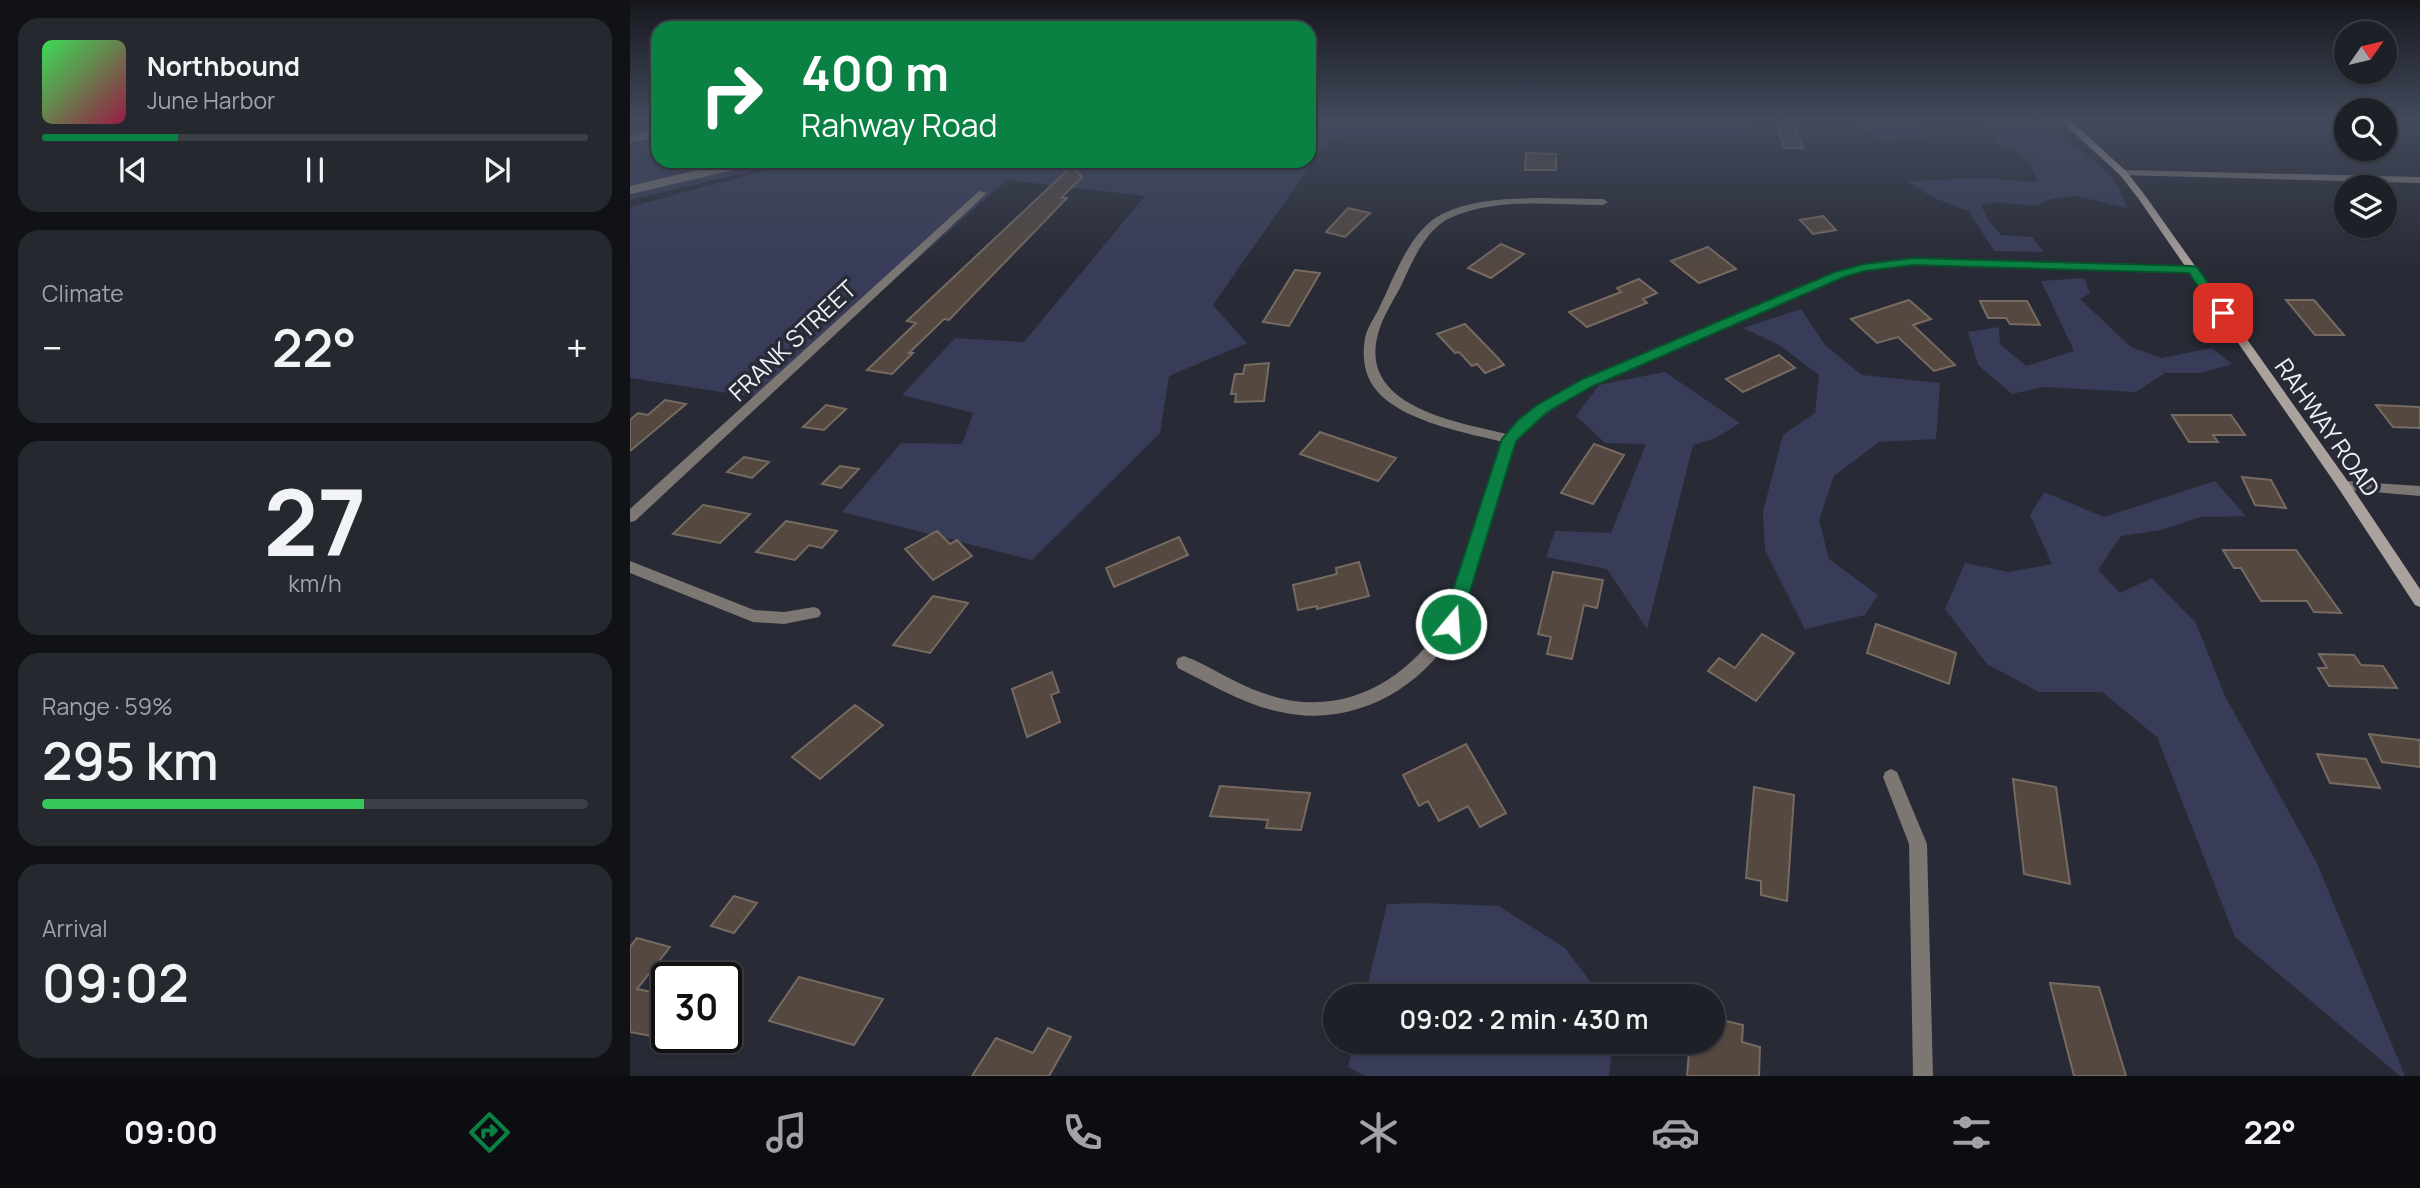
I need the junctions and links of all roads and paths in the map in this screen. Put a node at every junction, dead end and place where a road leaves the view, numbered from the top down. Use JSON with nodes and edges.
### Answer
{"nodes":[{"id":1,"x":720,"y":169,"type":"edge"},
{"id":2,"x":2119,"y":169,"type":"edge"},
{"id":3,"x":2123,"y":173,"type":"junction"},
{"id":4,"x":2420,"y":180,"type":"edge"},
{"id":5,"x":630,"y":191,"type":"edge"},
{"id":6,"x":982,"y":193,"type":"dead end"},
{"id":7,"x":1603,"y":202,"type":"dead end"},
{"id":8,"x":2192,"y":270,"type":"junction"},
{"id":9,"x":1510,"y":439,"type":"junction"},
{"id":10,"x":2344,"y":486,"type":"junction"},
{"id":11,"x":2420,"y":491,"type":"edge"},
{"id":12,"x":630,"y":517,"type":"edge"},
{"id":13,"x":630,"y":567,"type":"edge"},
{"id":14,"x":2420,"y":601,"type":"edge"},
{"id":15,"x":814,"y":613,"type":"dead end"},
{"id":16,"x":1184,"y":663,"type":"dead end"},
{"id":17,"x":1891,"y":777,"type":"dead end"},
{"id":18,"x":1923,"y":1076,"type":"edge"}],
"edges":[{"from":1,"to":5,"type":"lane"},
{"from":2,"to":3,"type":"street","name":"RAHWAY ROAD"},
{"from":3,"to":4,"type":"street"},
{"from":3,"to":8,"type":"street","name":"RAHWAY ROAD"},
{"from":6,"to":12,"type":"street","name":"FRANK STREET"},
{"from":7,"to":9,"type":"street"},
{"from":8,"to":9,"type":"street"},
{"from":8,"to":10,"type":"street","name":"RAHWAY ROAD"},
{"from":9,"to":16,"type":"street"},
{"from":10,"to":11,"type":"street"},
{"from":10,"to":14,"type":"street","name":"RAHWAY ROAD"},
{"from":13,"to":15,"type":"street"},
{"from":17,"to":18,"type":"street"}]}
